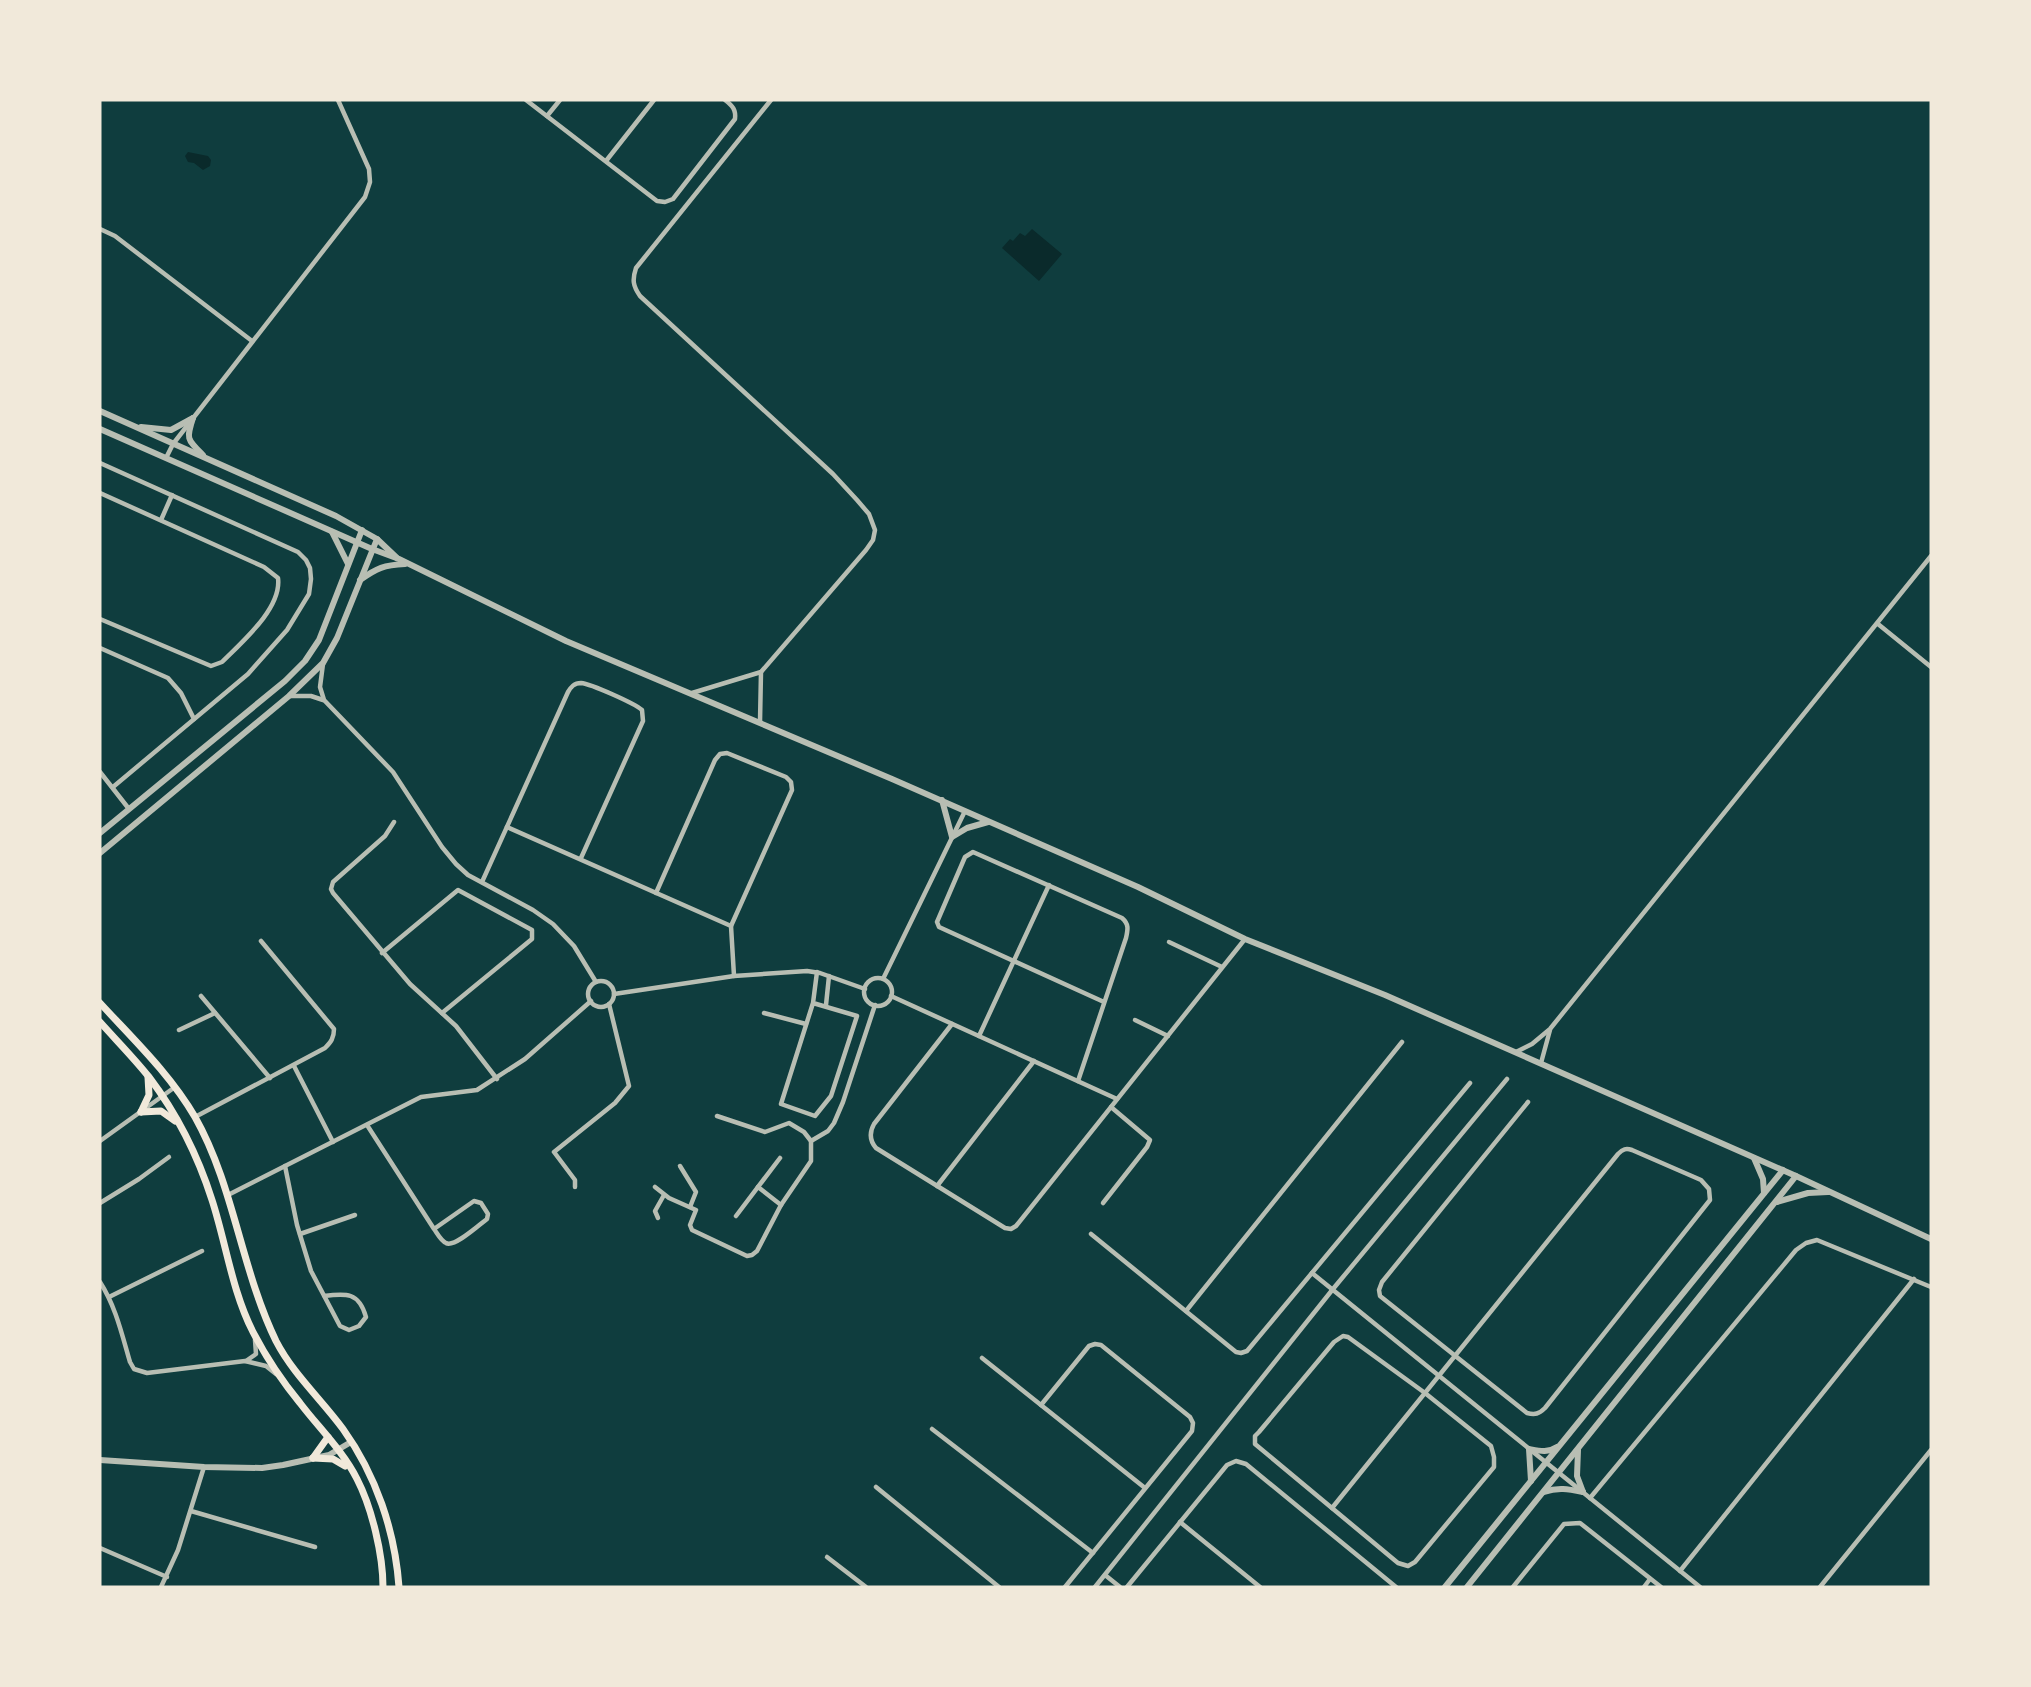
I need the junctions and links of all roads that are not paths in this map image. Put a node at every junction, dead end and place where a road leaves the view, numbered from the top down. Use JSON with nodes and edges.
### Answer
{"nodes":[{"id":1,"x":338,"y":100,"type":"edge"},
{"id":2,"x":526,"y":100,"type":"edge"},
{"id":3,"x":560,"y":100,"type":"edge"},
{"id":4,"x":654,"y":100,"type":"edge"},
{"id":5,"x":725,"y":100,"type":"edge"},
{"id":6,"x":771,"y":100,"type":"edge"},
{"id":7,"x":547,"y":116,"type":"junction"},
{"id":8,"x":606,"y":161,"type":"junction"},
{"id":9,"x":100,"y":229,"type":"edge"},
{"id":10,"x":252,"y":341,"type":"junction"},
{"id":11,"x":100,"y":411,"type":"edge"},
{"id":12,"x":193,"y":418,"type":"junction"},
{"id":13,"x":133,"y":426,"type":"junction"},
{"id":14,"x":100,"y":429,"type":"edge"},
{"id":15,"x":173,"y":444,"type":"junction"},
{"id":16,"x":166,"y":458,"type":"junction"},
{"id":17,"x":206,"y":458,"type":"junction"},
{"id":18,"x":100,"y":463,"type":"edge"},
{"id":19,"x":100,"y":493,"type":"edge"},
{"id":20,"x":172,"y":495,"type":"junction"},
{"id":21,"x":160,"y":520,"type":"junction"},
{"id":22,"x":330,"y":529,"type":"junction"},
{"id":23,"x":362,"y":530,"type":"junction"},
{"id":24,"x":376,"y":539,"type":"junction"},
{"id":25,"x":357,"y":542,"type":"junction"},
{"id":26,"x":372,"y":549,"type":"junction"},
{"id":27,"x":1931,"y":556,"type":"edge"},
{"id":28,"x":399,"y":559,"type":"junction"},
{"id":29,"x":348,"y":564,"type":"junction"},
{"id":30,"x":407,"y":564,"type":"junction"},
{"id":31,"x":360,"y":580,"type":"junction"},
{"id":32,"x":100,"y":620,"type":"edge"},
{"id":33,"x":1878,"y":624,"type":"junction"},
{"id":34,"x":100,"y":648,"type":"edge"},
{"id":35,"x":323,"y":663,"type":"junction"},
{"id":36,"x":1931,"y":667,"type":"edge"},
{"id":37,"x":761,"y":672,"type":"junction"},
{"id":38,"x":691,"y":694,"type":"junction"},
{"id":39,"x":289,"y":696,"type":"junction"},
{"id":40,"x":324,"y":700,"type":"junction"},
{"id":41,"x":194,"y":719,"type":"junction"},
{"id":42,"x":761,"y":722,"type":"junction"},
{"id":43,"x":100,"y":772,"type":"edge"},
{"id":44,"x":113,"y":787,"type":"junction"},
{"id":45,"x":942,"y":800,"type":"junction"},
{"id":46,"x":130,"y":809,"type":"junction"},
{"id":47,"x":965,"y":811,"type":"junction"},
{"id":48,"x":394,"y":822,"type":"dead end"},
{"id":49,"x":990,"y":822,"type":"junction"},
{"id":50,"x":507,"y":827,"type":"junction"},
{"id":51,"x":100,"y":833,"type":"edge"},
{"id":52,"x":952,"y":837,"type":"junction"},
{"id":53,"x":100,"y":853,"type":"edge"},
{"id":54,"x":581,"y":858,"type":"junction"},
{"id":55,"x":482,"y":882,"type":"junction"},
{"id":56,"x":1049,"y":886,"type":"junction"},
{"id":57,"x":656,"y":893,"type":"junction"},
{"id":58,"x":731,"y":926,"type":"junction"},
{"id":59,"x":1245,"y":939,"type":"junction"},
{"id":60,"x":261,"y":941,"type":"dead end"},
{"id":61,"x":1169,"y":942,"type":"dead end"},
{"id":62,"x":382,"y":953,"type":"junction"},
{"id":63,"x":1016,"y":961,"type":"junction"},
{"id":64,"x":1222,"y":967,"type":"junction"},
{"id":65,"x":817,"y":972,"type":"junction"},
{"id":66,"x":734,"y":976,"type":"junction"},
{"id":67,"x":830,"y":976,"type":"junction"},
{"id":68,"x":883,"y":979,"type":"junction"},
{"id":69,"x":596,"y":982,"type":"junction"},
{"id":70,"x":865,"y":989,"type":"junction"},
{"id":71,"x":614,"y":994,"type":"junction"},
{"id":72,"x":201,"y":996,"type":"dead end"},
{"id":73,"x":891,"y":996,"type":"junction"},
{"id":74,"x":591,"y":1001,"type":"junction"},
{"id":75,"x":1104,"y":1002,"type":"junction"},
{"id":76,"x":100,"y":1003,"type":"edge"},
{"id":77,"x":814,"y":1003,"type":"junction"},
{"id":78,"x":609,"y":1004,"type":"junction"},
{"id":79,"x":826,"y":1005,"type":"junction"},
{"id":80,"x":875,"y":1005,"type":"junction"},
{"id":81,"x":215,"y":1013,"type":"junction"},
{"id":82,"x":442,"y":1013,"type":"junction"},
{"id":83,"x":764,"y":1013,"type":"dead end"},
{"id":84,"x":1135,"y":1020,"type":"dead end"},
{"id":85,"x":100,"y":1022,"type":"edge"},
{"id":86,"x":806,"y":1024,"type":"junction"},
{"id":87,"x":952,"y":1024,"type":"junction"},
{"id":88,"x":1550,"y":1029,"type":"junction"},
{"id":89,"x":179,"y":1030,"type":"dead end"},
{"id":90,"x":979,"y":1036,"type":"junction"},
{"id":91,"x":1168,"y":1036,"type":"junction"},
{"id":92,"x":1402,"y":1042,"type":"dead end"},
{"id":93,"x":1516,"y":1052,"type":"junction"},
{"id":94,"x":1034,"y":1061,"type":"junction"},
{"id":95,"x":1541,"y":1063,"type":"junction"},
{"id":96,"x":294,"y":1066,"type":"junction"},
{"id":97,"x":148,"y":1075,"type":"junction"},
{"id":98,"x":270,"y":1078,"type":"junction"},
{"id":99,"x":497,"y":1079,"type":"junction"},
{"id":100,"x":1507,"y":1079,"type":"dead end"},
{"id":101,"x":1078,"y":1081,"type":"junction"},
{"id":102,"x":1470,"y":1083,"type":"dead end"},
{"id":103,"x":175,"y":1087,"type":"junction"},
{"id":104,"x":163,"y":1096,"type":"junction"},
{"id":105,"x":1117,"y":1099,"type":"junction"},
{"id":106,"x":1528,"y":1102,"type":"dead end"},
{"id":107,"x":1111,"y":1107,"type":"junction"},
{"id":108,"x":141,"y":1112,"type":"junction"},
{"id":109,"x":717,"y":1116,"type":"dead end"},
{"id":110,"x":195,"y":1117,"type":"junction"},
{"id":111,"x":179,"y":1124,"type":"junction"},
{"id":112,"x":367,"y":1125,"type":"junction"},
{"id":113,"x":100,"y":1141,"type":"edge"},
{"id":114,"x":811,"y":1141,"type":"junction"},
{"id":115,"x":333,"y":1142,"type":"junction"},
{"id":116,"x":169,"y":1157,"type":"dead end"},
{"id":117,"x":1754,"y":1157,"type":"junction"},
{"id":118,"x":780,"y":1158,"type":"dead end"},
{"id":119,"x":285,"y":1166,"type":"junction"},
{"id":120,"x":680,"y":1167,"type":"dead end"},
{"id":121,"x":1783,"y":1170,"type":"junction"},
{"id":122,"x":1796,"y":1176,"type":"junction"},
{"id":123,"x":937,"y":1186,"type":"junction"},
{"id":124,"x":575,"y":1187,"type":"dead end"},
{"id":125,"x":655,"y":1187,"type":"dead end"},
{"id":126,"x":758,"y":1187,"type":"junction"},
{"id":127,"x":1829,"y":1192,"type":"junction"},
{"id":128,"x":1764,"y":1193,"type":"junction"},
{"id":129,"x":228,"y":1195,"type":"junction"},
{"id":130,"x":664,"y":1195,"type":"junction"},
{"id":131,"x":1776,"y":1202,"type":"junction"},
{"id":132,"x":100,"y":1203,"type":"edge"},
{"id":133,"x":1103,"y":1203,"type":"dead end"},
{"id":134,"x":781,"y":1205,"type":"junction"},
{"id":135,"x":690,"y":1206,"type":"junction"},
{"id":136,"x":355,"y":1215,"type":"dead end"},
{"id":137,"x":736,"y":1216,"type":"dead end"},
{"id":138,"x":657,"y":1218,"type":"dead end"},
{"id":139,"x":435,"y":1229,"type":"junction"},
{"id":140,"x":300,"y":1234,"type":"junction"},
{"id":141,"x":1091,"y":1234,"type":"dead end"},
{"id":142,"x":1931,"y":1239,"type":"edge"},
{"id":143,"x":202,"y":1251,"type":"dead end"},
{"id":144,"x":1312,"y":1273,"type":"junction"},
{"id":145,"x":1914,"y":1279,"type":"junction"},
{"id":146,"x":100,"y":1282,"type":"edge"},
{"id":147,"x":1931,"y":1287,"type":"edge"},
{"id":148,"x":1333,"y":1289,"type":"junction"},
{"id":149,"x":324,"y":1296,"type":"junction"},
{"id":150,"x":109,"y":1297,"type":"junction"},
{"id":151,"x":1186,"y":1311,"type":"junction"},
{"id":152,"x":252,"y":1331,"type":"junction"},
{"id":153,"x":1455,"y":1355,"type":"junction"},
{"id":154,"x":982,"y":1357,"type":"dead end"},
{"id":155,"x":245,"y":1362,"type":"junction"},
{"id":156,"x":1439,"y":1376,"type":"junction"},
{"id":157,"x":282,"y":1379,"type":"junction"},
{"id":158,"x":1425,"y":1393,"type":"junction"},
{"id":159,"x":1041,"y":1405,"type":"junction"},
{"id":160,"x":932,"y":1429,"type":"dead end"},
{"id":161,"x":328,"y":1437,"type":"junction"},
{"id":162,"x":1564,"y":1441,"type":"junction"},
{"id":163,"x":351,"y":1442,"type":"junction"},
{"id":164,"x":1530,"y":1449,"type":"junction"},
{"id":165,"x":338,"y":1450,"type":"junction"},
{"id":166,"x":1578,"y":1450,"type":"junction"},
{"id":167,"x":1931,"y":1450,"type":"edge"},
{"id":168,"x":313,"y":1458,"type":"junction"},
{"id":169,"x":100,"y":1460,"type":"edge"},
{"id":170,"x":1546,"y":1462,"type":"junction"},
{"id":171,"x":204,"y":1467,"type":"junction"},
{"id":172,"x":1559,"y":1473,"type":"junction"},
{"id":173,"x":355,"y":1475,"type":"junction"},
{"id":174,"x":1531,"y":1481,"type":"junction"},
{"id":175,"x":876,"y":1487,"type":"dead end"},
{"id":176,"x":1145,"y":1488,"type":"junction"},
{"id":177,"x":1544,"y":1492,"type":"junction"},
{"id":178,"x":1583,"y":1492,"type":"junction"},
{"id":179,"x":1590,"y":1498,"type":"junction"},
{"id":180,"x":1332,"y":1508,"type":"junction"},
{"id":181,"x":191,"y":1511,"type":"junction"},
{"id":182,"x":1180,"y":1522,"type":"junction"},
{"id":183,"x":315,"y":1547,"type":"dead end"},
{"id":184,"x":100,"y":1548,"type":"edge"},
{"id":185,"x":1093,"y":1553,"type":"junction"},
{"id":186,"x":827,"y":1557,"type":"dead end"},
{"id":187,"x":1680,"y":1571,"type":"junction"},
{"id":188,"x":1105,"y":1575,"type":"junction"},
{"id":189,"x":167,"y":1577,"type":"junction"},
{"id":190,"x":1650,"y":1579,"type":"junction"},
{"id":191,"x":162,"y":1587,"type":"edge"},
{"id":192,"x":383,"y":1587,"type":"edge"},
{"id":193,"x":399,"y":1587,"type":"edge"},
{"id":194,"x":866,"y":1587,"type":"edge"},
{"id":195,"x":999,"y":1587,"type":"edge"},
{"id":196,"x":1065,"y":1587,"type":"edge"},
{"id":197,"x":1095,"y":1587,"type":"edge"},
{"id":198,"x":1120,"y":1587,"type":"edge"},
{"id":199,"x":1127,"y":1587,"type":"edge"},
{"id":200,"x":1260,"y":1587,"type":"edge"},
{"id":201,"x":1396,"y":1587,"type":"edge"},
{"id":202,"x":1445,"y":1587,"type":"edge"},
{"id":203,"x":1466,"y":1587,"type":"edge"},
{"id":204,"x":1513,"y":1587,"type":"edge"},
{"id":205,"x":1644,"y":1587,"type":"edge"},
{"id":206,"x":1661,"y":1587,"type":"edge"},
{"id":207,"x":1700,"y":1587,"type":"edge"},
{"id":208,"x":1819,"y":1587,"type":"edge"}],
"edges":[{"from":1,"to":10,"type":"street"},
{"from":2,"to":7,"type":"street"},
{"from":3,"to":7,"type":"street"},
{"from":4,"to":8,"type":"street"},
{"from":5,"to":8,"type":"street"},
{"from":6,"to":37,"type":"street"},
{"from":7,"to":8,"type":"street"},
{"from":9,"to":10,"type":"street"},
{"from":10,"to":12,"type":"street"},
{"from":11,"to":13,"type":"street"},
{"from":12,"to":13,"type":"street"},
{"from":12,"to":15,"type":"street"},
{"from":12,"to":17,"type":"street"},
{"from":13,"to":15,"type":"street"},
{"from":14,"to":16,"type":"street"},
{"from":15,"to":16,"type":"street"},
{"from":15,"to":17,"type":"street"},
{"from":16,"to":22,"type":"street"},
{"from":17,"to":23,"type":"street"},
{"from":18,"to":20,"type":"street"},
{"from":19,"to":21,"type":"street"},
{"from":20,"to":21,"type":"street"},
{"from":20,"to":41,"type":"street"},
{"from":21,"to":32,"type":"street"},
{"from":22,"to":25,"type":"street"},
{"from":22,"to":29,"type":"street"},
{"from":23,"to":24,"type":"street"},
{"from":23,"to":25,"type":"street"},
{"from":24,"to":26,"type":"street"},
{"from":24,"to":28,"type":"street"},
{"from":25,"to":26,"type":"street"},
{"from":25,"to":29,"type":"street"},
{"from":26,"to":28,"type":"street"},
{"from":26,"to":31,"type":"street"},
{"from":27,"to":33,"type":"street"},
{"from":28,"to":30,"type":"street"},
{"from":29,"to":46,"type":"street"},
{"from":30,"to":31,"type":"street"},
{"from":30,"to":38,"type":"street"},
{"from":31,"to":35,"type":"street"},
{"from":33,"to":36,"type":"street"},
{"from":33,"to":88,"type":"street"},
{"from":34,"to":41,"type":"street"},
{"from":35,"to":39,"type":"street"},
{"from":35,"to":40,"type":"street"},
{"from":37,"to":38,"type":"street"},
{"from":37,"to":42,"type":"street"},
{"from":38,"to":42,"type":"street"},
{"from":39,"to":40,"type":"street"},
{"from":39,"to":53,"type":"street"},
{"from":40,"to":55,"type":"street"},
{"from":41,"to":44,"type":"street"},
{"from":42,"to":45,"type":"street"},
{"from":43,"to":44,"type":"street"},
{"from":44,"to":46,"type":"street"},
{"from":45,"to":47,"type":"street"},
{"from":45,"to":52,"type":"street"},
{"from":46,"to":51,"type":"street"},
{"from":47,"to":49,"type":"street"},
{"from":47,"to":52,"type":"street"},
{"from":48,"to":62,"type":"street"},
{"from":49,"to":52,"type":"street"},
{"from":49,"to":59,"type":"street"},
{"from":50,"to":54,"type":"street"},
{"from":50,"to":54,"type":"street"},
{"from":50,"to":55,"type":"street"},
{"from":52,"to":68,"type":"street"},
{"from":54,"to":57,"type":"street"},
{"from":55,"to":69,"type":"street"},
{"from":56,"to":63,"type":"street"},
{"from":56,"to":63,"type":"street"},
{"from":56,"to":75,"type":"street"},
{"from":57,"to":58,"type":"street"},
{"from":57,"to":58,"type":"street"},
{"from":58,"to":66,"type":"street"},
{"from":59,"to":64,"type":"street"},
{"from":59,"to":93,"type":"street"},
{"from":60,"to":96,"type":"street"},
{"from":61,"to":64,"type":"street"},
{"from":62,"to":82,"type":"street"},
{"from":62,"to":82,"type":"street"},
{"from":63,"to":75,"type":"street"},
{"from":63,"to":90,"type":"street"},
{"from":64,"to":91,"type":"street"},
{"from":65,"to":66,"type":"street"},
{"from":65,"to":67,"type":"street"},
{"from":65,"to":77,"type":"street"},
{"from":66,"to":71,"type":"street"},
{"from":67,"to":70,"type":"street"},
{"from":67,"to":79,"type":"street"},
{"from":68,"to":70,"type":"street"},
{"from":68,"to":73,"type":"street"},
{"from":69,"to":71,"type":"street"},
{"from":69,"to":74,"type":"street"},
{"from":70,"to":80,"type":"street"},
{"from":71,"to":78,"type":"street"},
{"from":72,"to":81,"type":"street"},
{"from":73,"to":80,"type":"street"},
{"from":73,"to":87,"type":"street"},
{"from":74,"to":78,"type":"street"},
{"from":74,"to":99,"type":"street"},
{"from":75,"to":101,"type":"street"},
{"from":76,"to":103,"type":"main road"},
{"from":77,"to":79,"type":"street"},
{"from":77,"to":86,"type":"street"},
{"from":78,"to":124,"type":"street"},
{"from":79,"to":86,"type":"street"},
{"from":80,"to":114,"type":"street"},
{"from":81,"to":89,"type":"street"},
{"from":81,"to":98,"type":"street"},
{"from":82,"to":99,"type":"street"},
{"from":83,"to":86,"type":"street"},
{"from":84,"to":91,"type":"street"},
{"from":85,"to":97,"type":"main road"},
{"from":87,"to":90,"type":"street"},
{"from":87,"to":123,"type":"street"},
{"from":88,"to":93,"type":"street"},
{"from":88,"to":95,"type":"street"},
{"from":90,"to":94,"type":"street"},
{"from":91,"to":105,"type":"street"},
{"from":92,"to":151,"type":"street"},
{"from":93,"to":95,"type":"street"},
{"from":94,"to":101,"type":"street"},
{"from":94,"to":123,"type":"street"},
{"from":95,"to":117,"type":"street"},
{"from":96,"to":98,"type":"street"},
{"from":96,"to":115,"type":"street"},
{"from":97,"to":104,"type":"main road"},
{"from":97,"to":108,"type":"main road"},
{"from":98,"to":110,"type":"street"},
{"from":99,"to":112,"type":"street"},
{"from":100,"to":148,"type":"street"},
{"from":101,"to":105,"type":"street"},
{"from":102,"to":144,"type":"street"},
{"from":103,"to":104,"type":"street"},
{"from":103,"to":110,"type":"main road"},
{"from":104,"to":108,"type":"street"},
{"from":104,"to":111,"type":"main road"},
{"from":105,"to":107,"type":"street"},
{"from":106,"to":153,"type":"street"},
{"from":107,"to":123,"type":"street"},
{"from":107,"to":133,"type":"street"},
{"from":108,"to":111,"type":"main road"},
{"from":108,"to":113,"type":"street"},
{"from":109,"to":114,"type":"street"},
{"from":110,"to":129,"type":"main road"},
{"from":111,"to":152,"type":"main road"},
{"from":112,"to":115,"type":"street"},
{"from":112,"to":139,"type":"street"},
{"from":114,"to":134,"type":"street"},
{"from":115,"to":119,"type":"street"},
{"from":116,"to":132,"type":"street"},
{"from":117,"to":121,"type":"street"},
{"from":117,"to":128,"type":"street"},
{"from":118,"to":126,"type":"street"},
{"from":119,"to":129,"type":"street"},
{"from":119,"to":140,"type":"street"},
{"from":120,"to":135,"type":"street"},
{"from":121,"to":122,"type":"street"},
{"from":121,"to":128,"type":"street"},
{"from":122,"to":127,"type":"street"},
{"from":122,"to":131,"type":"street"},
{"from":125,"to":130,"type":"street"},
{"from":126,"to":134,"type":"street"},
{"from":126,"to":137,"type":"street"},
{"from":127,"to":131,"type":"street"},
{"from":127,"to":142,"type":"street"},
{"from":128,"to":162,"type":"street"},
{"from":129,"to":163,"type":"main road"},
{"from":130,"to":135,"type":"street"},
{"from":130,"to":138,"type":"street"},
{"from":131,"to":166,"type":"street"},
{"from":134,"to":135,"type":"street"},
{"from":136,"to":140,"type":"street"},
{"from":139,"to":139,"type":"street"},
{"from":140,"to":149,"type":"street"},
{"from":141,"to":151,"type":"street"},
{"from":143,"to":150,"type":"street"},
{"from":144,"to":148,"type":"street"},
{"from":144,"to":151,"type":"street"},
{"from":145,"to":147,"type":"street"},
{"from":145,"to":179,"type":"street"},
{"from":145,"to":187,"type":"street"},
{"from":146,"to":150,"type":"street"},
{"from":148,"to":156,"type":"street"},
{"from":148,"to":188,"type":"street"},
{"from":149,"to":149,"type":"street"},
{"from":150,"to":155,"type":"street"},
{"from":152,"to":155,"type":"street"},
{"from":152,"to":157,"type":"main road"},
{"from":153,"to":153,"type":"street"},
{"from":153,"to":156,"type":"street"},
{"from":154,"to":159,"type":"street"},
{"from":155,"to":157,"type":"street"},
{"from":156,"to":158,"type":"street"},
{"from":156,"to":164,"type":"street"},
{"from":157,"to":161,"type":"main road"},
{"from":158,"to":180,"type":"street"},
{"from":158,"to":180,"type":"street"},
{"from":158,"to":180,"type":"street"},
{"from":159,"to":176,"type":"street"},
{"from":159,"to":176,"type":"street"},
{"from":160,"to":185,"type":"street"},
{"from":161,"to":165,"type":"main road"},
{"from":161,"to":168,"type":"main road"},
{"from":162,"to":164,"type":"street"},
{"from":162,"to":170,"type":"street"},
{"from":163,"to":165,"type":"street"},
{"from":163,"to":193,"type":"main road"},
{"from":164,"to":170,"type":"street"},
{"from":164,"to":174,"type":"street"},
{"from":165,"to":168,"type":"street"},
{"from":165,"to":173,"type":"main road"},
{"from":166,"to":172,"type":"street"},
{"from":166,"to":178,"type":"street"},
{"from":167,"to":208,"type":"street"},
{"from":168,"to":171,"type":"street"},
{"from":168,"to":173,"type":"main road"},
{"from":169,"to":171,"type":"street"},
{"from":170,"to":172,"type":"street"},
{"from":170,"to":174,"type":"street"},
{"from":171,"to":181,"type":"street"},
{"from":172,"to":177,"type":"street"},
{"from":172,"to":178,"type":"street"},
{"from":173,"to":192,"type":"main road"},
{"from":174,"to":202,"type":"street"},
{"from":175,"to":195,"type":"street"},
{"from":176,"to":185,"type":"street"},
{"from":177,"to":178,"type":"street"},
{"from":177,"to":203,"type":"street"},
{"from":178,"to":179,"type":"street"},
{"from":179,"to":187,"type":"street"},
{"from":181,"to":183,"type":"street"},
{"from":181,"to":189,"type":"street"},
{"from":182,"to":199,"type":"street"},
{"from":182,"to":200,"type":"street"},
{"from":182,"to":201,"type":"street"},
{"from":184,"to":189,"type":"street"},
{"from":185,"to":196,"type":"street"},
{"from":186,"to":194,"type":"street"},
{"from":187,"to":207,"type":"street"},
{"from":188,"to":197,"type":"street"},
{"from":188,"to":198,"type":"street"},
{"from":189,"to":191,"type":"street"},
{"from":190,"to":204,"type":"street"},
{"from":190,"to":205,"type":"street"},
{"from":190,"to":206,"type":"street"}]}
